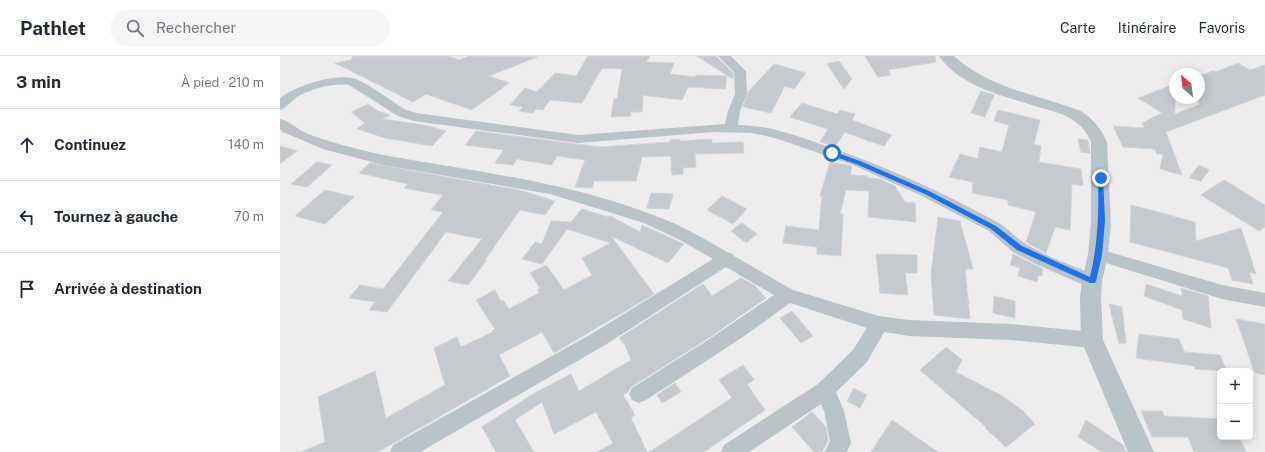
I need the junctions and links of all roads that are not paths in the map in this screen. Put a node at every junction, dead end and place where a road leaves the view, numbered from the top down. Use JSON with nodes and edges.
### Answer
{"nodes":[{"id":1,"x":724,"y":56,"type":"edge"},
{"id":2,"x":946,"y":56,"type":"edge"},
{"id":3,"x":280,"y":106,"type":"edge"},
{"id":4,"x":280,"y":123,"type":"edge"},
{"id":5,"x":731,"y":128,"type":"junction"},
{"id":6,"x":1099,"y":255,"type":"junction"},
{"id":7,"x":727,"y":258,"type":"junction"},
{"id":8,"x":1092,"y":281,"type":"junction"},
{"id":9,"x":788,"y":295,"type":"junction"},
{"id":10,"x":1265,"y":300,"type":"edge"},
{"id":11,"x":879,"y":324,"type":"junction"},
{"id":12,"x":1092,"y":340,"type":"junction"},
{"id":13,"x":825,"y":390,"type":"junction"},
{"id":14,"x":639,"y":394,"type":"dead end"},
{"id":15,"x":400,"y":452,"type":"edge"},
{"id":16,"x":731,"y":452,"type":"edge"},
{"id":17,"x":834,"y":452,"type":"edge"},
{"id":18,"x":1141,"y":452,"type":"edge"}],
"edges":[{"from":1,"to":5,"type":"street"},
{"from":2,"to":6,"type":"street"},
{"from":3,"to":5,"type":"street"},
{"from":4,"to":7,"type":"street"},
{"from":5,"to":8,"type":"street"},
{"from":6,"to":8,"type":"street"},
{"from":6,"to":10,"type":"street"},
{"from":7,"to":9,"type":"street"},
{"from":7,"to":15,"type":"street"},
{"from":8,"to":12,"type":"street"},
{"from":9,"to":11,"type":"street"},
{"from":9,"to":14,"type":"street"},
{"from":11,"to":12,"type":"street"},
{"from":11,"to":13,"type":"street"},
{"from":12,"to":18,"type":"street"},
{"from":13,"to":16,"type":"street"},
{"from":13,"to":17,"type":"street"}]}
